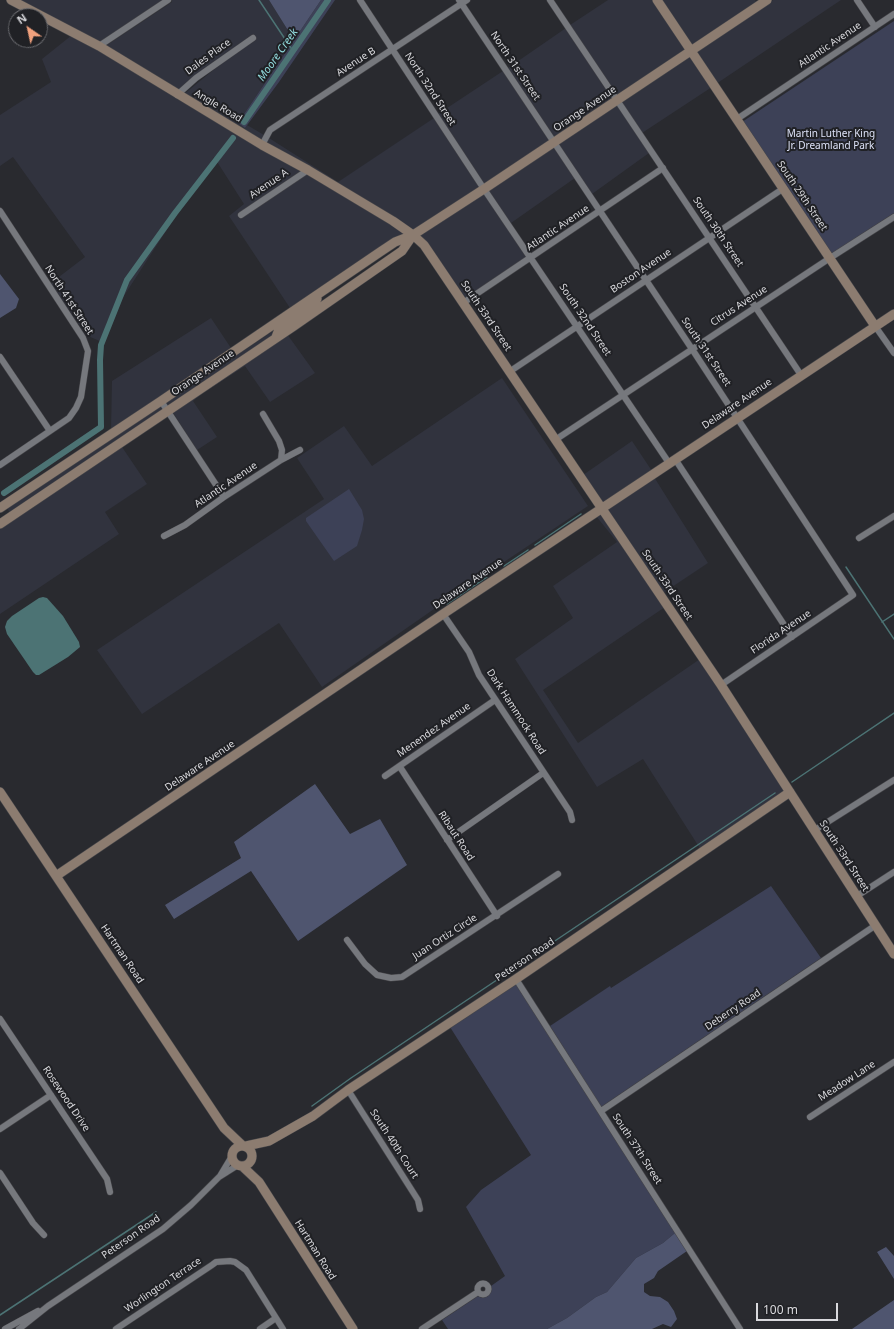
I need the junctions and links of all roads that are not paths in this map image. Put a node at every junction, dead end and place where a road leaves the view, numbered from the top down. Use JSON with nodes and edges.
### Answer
{"nodes":[{"id":1,"x":11,"y":0,"type":"edge"},
{"id":2,"x":168,"y":0,"type":"edge"},
{"id":3,"x":360,"y":0,"type":"edge"},
{"id":4,"x":550,"y":0,"type":"edge"},
{"id":5,"x":657,"y":0,"type":"edge"},
{"id":6,"x":857,"y":0,"type":"edge"},
{"id":7,"x":462,"y":1,"type":"edge"},
{"id":8,"x":762,"y":1,"type":"edge"},
{"id":9,"x":894,"y":14,"type":"edge"},
{"id":10,"x":875,"y":27,"type":"junction"},
{"id":11,"x":253,"y":38,"type":"dead end"},
{"id":12,"x":99,"y":46,"type":"junction"},
{"id":13,"x":392,"y":50,"type":"junction"},
{"id":14,"x":690,"y":51,"type":"junction"},
{"id":15,"x":177,"y":95,"type":"junction"},
{"id":16,"x":617,"y":101,"type":"junction"},
{"id":17,"x":737,"y":119,"type":"junction"},
{"id":18,"x":554,"y":142,"type":"junction"},
{"id":19,"x":262,"y":145,"type":"junction"},
{"id":20,"x":663,"y":168,"type":"junction"},
{"id":21,"x":308,"y":170,"type":"junction"},
{"id":22,"x":784,"y":188,"type":"junction"},
{"id":23,"x":484,"y":189,"type":"junction"},
{"id":24,"x":600,"y":210,"type":"junction"},
{"id":25,"x":0,"y":211,"type":"edge"},
{"id":26,"x":241,"y":215,"type":"dead end"},
{"id":27,"x":894,"y":217,"type":"edge"},
{"id":28,"x":413,"y":235,"type":"junction"},
{"id":29,"x":710,"y":238,"type":"junction"},
{"id":30,"x":531,"y":258,"type":"junction"},
{"id":31,"x":830,"y":258,"type":"junction"},
{"id":32,"x":646,"y":280,"type":"junction"},
{"id":33,"x":318,"y":293,"type":"junction"},
{"id":34,"x":463,"y":303,"type":"junction"},
{"id":35,"x":756,"y":307,"type":"junction"},
{"id":36,"x":894,"y":314,"type":"edge"},
{"id":37,"x":577,"y":326,"type":"junction"},
{"id":38,"x":876,"y":326,"type":"junction"},
{"id":39,"x":276,"y":338,"type":"junction"},
{"id":40,"x":692,"y":349,"type":"junction"},
{"id":41,"x":894,"y":353,"type":"edge"},
{"id":42,"x":0,"y":357,"type":"edge"},
{"id":43,"x":509,"y":372,"type":"junction"},
{"id":44,"x":801,"y":376,"type":"junction"},
{"id":45,"x":624,"y":396,"type":"junction"},
{"id":46,"x":162,"y":401,"type":"junction"},
{"id":47,"x":168,"y":410,"type":"junction"},
{"id":48,"x":263,"y":414,"type":"dead end"},
{"id":49,"x":737,"y":418,"type":"junction"},
{"id":50,"x":50,"y":431,"type":"junction"},
{"id":51,"x":555,"y":440,"type":"junction"},
{"id":52,"x":300,"y":450,"type":"dead end"},
{"id":53,"x":281,"y":460,"type":"junction"},
{"id":54,"x":672,"y":461,"type":"junction"},
{"id":55,"x":0,"y":465,"type":"edge"},
{"id":56,"x":224,"y":497,"type":"junction"},
{"id":57,"x":1,"y":506,"type":"edge"},
{"id":58,"x":603,"y":508,"type":"junction"},
{"id":59,"x":894,"y":516,"type":"edge"},
{"id":60,"x":9,"y":517,"type":"junction"},
{"id":61,"x":0,"y":524,"type":"edge"},
{"id":62,"x":164,"y":536,"type":"dead end"},
{"id":63,"x":859,"y":538,"type":"dead end"},
{"id":64,"x":853,"y":595,"type":"joint"},
{"id":65,"x":443,"y":614,"type":"junction"},
{"id":66,"x":792,"y":637,"type":"junction"},
{"id":67,"x":721,"y":685,"type":"junction"},
{"id":68,"x":495,"y":700,"type":"junction"},
{"id":69,"x":400,"y":767,"type":"junction"},
{"id":70,"x":543,"y":773,"type":"junction"},
{"id":71,"x":385,"y":776,"type":"dead end"},
{"id":72,"x":894,"y":780,"type":"edge"},
{"id":73,"x":0,"y":792,"type":"edge"},
{"id":74,"x":790,"y":792,"type":"junction"},
{"id":75,"x":572,"y":820,"type":"dead end"},
{"id":76,"x":815,"y":830,"type":"junction"},
{"id":77,"x":447,"y":840,"type":"junction"},
{"id":78,"x":894,"y":872,"type":"edge"},
{"id":79,"x":558,"y":874,"type":"dead end"},
{"id":80,"x":56,"y":876,"type":"junction"},
{"id":81,"x":857,"y":896,"type":"junction"},
{"id":82,"x":497,"y":916,"type":"junction"},
{"id":83,"x":876,"y":925,"type":"junction"},
{"id":84,"x":347,"y":940,"type":"dead end"},
{"id":85,"x":894,"y":954,"type":"edge"},
{"id":86,"x":516,"y":979,"type":"junction"},
{"id":87,"x":0,"y":1019,"type":"edge"},
{"id":88,"x":894,"y":1062,"type":"edge"},
{"id":89,"x":348,"y":1090,"type":"junction"},
{"id":90,"x":51,"y":1095,"type":"junction"},
{"id":91,"x":601,"y":1111,"type":"junction"},
{"id":92,"x":810,"y":1117,"type":"dead end"},
{"id":93,"x":224,"y":1128,"type":"junction"},
{"id":94,"x":0,"y":1129,"type":"edge"},
{"id":95,"x":269,"y":1141,"type":"junction"},
{"id":96,"x":245,"y":1146,"type":"junction"},
{"id":97,"x":232,"y":1154,"type":"junction"},
{"id":98,"x":252,"y":1158,"type":"junction"},
{"id":99,"x":240,"y":1165,"type":"junction"},
{"id":100,"x":0,"y":1173,"type":"edge"},
{"id":101,"x":219,"y":1177,"type":"junction"},
{"id":102,"x":259,"y":1182,"type":"junction"},
{"id":103,"x":110,"y":1192,"type":"dead end"},
{"id":104,"x":420,"y":1209,"type":"dead end"},
{"id":105,"x":44,"y":1235,"type":"dead end"},
{"id":106,"x":478,"y":1292,"type":"dead end"},
{"id":107,"x":48,"y":1306,"type":"junction"},
{"id":108,"x":276,"y":1318,"type":"junction"},
{"id":109,"x":2,"y":1328,"type":"edge"},
{"id":110,"x":18,"y":1329,"type":"edge"},
{"id":111,"x":116,"y":1329,"type":"edge"},
{"id":112,"x":260,"y":1329,"type":"edge"},
{"id":113,"x":283,"y":1329,"type":"edge"},
{"id":114,"x":353,"y":1329,"type":"edge"},
{"id":115,"x":422,"y":1329,"type":"edge"},
{"id":116,"x":740,"y":1329,"type":"edge"}],
"edges":[{"from":1,"to":12,"type":"street","name":"Angle Road"},
{"from":2,"to":12,"type":"street"},
{"from":3,"to":13,"type":"street","name":"North 32nd Street"},
{"from":4,"to":16,"type":"street","name":"South 30th Street"},
{"from":5,"to":14,"type":"street","name":"South 29th Street"},
{"from":6,"to":10,"type":"street"},
{"from":7,"to":13,"type":"street","name":"Avenue B"},
{"from":7,"to":18,"type":"street","name":"North 31st Street"},
{"from":8,"to":14,"type":"street","name":"Orange Avenue"},
{"from":9,"to":10,"type":"street","name":"Atlantic Avenue"},
{"from":10,"to":17,"type":"street","name":"Atlantic Avenue"},
{"from":11,"to":15,"type":"street","name":"Dales Place"},
{"from":12,"to":15,"type":"street","name":"Angle Road"},
{"from":13,"to":19,"type":"street","name":"Avenue B"},
{"from":13,"to":23,"type":"street","name":"North 32nd Street"},
{"from":14,"to":16,"type":"street","name":"Orange Avenue"},
{"from":14,"to":17,"type":"street","name":"South 29th Street"},
{"from":15,"to":19,"type":"street","name":"Angle Road"},
{"from":16,"to":18,"type":"street","name":"Orange Avenue"},
{"from":16,"to":20,"type":"street","name":"South 30th Street"},
{"from":17,"to":22,"type":"street","name":"South 29th Street"},
{"from":18,"to":23,"type":"street","name":"Orange Avenue"},
{"from":18,"to":24,"type":"street","name":"South 31st Street"},
{"from":19,"to":21,"type":"street","name":"Angle Road"},
{"from":20,"to":24,"type":"street","name":"Atlantic Avenue"},
{"from":20,"to":29,"type":"street","name":"South 30th Street"},
{"from":21,"to":26,"type":"street","name":"Avenue A"},
{"from":21,"to":28,"type":"street","name":"Angle Road"},
{"from":22,"to":29,"type":"street","name":"Boston Avenue"},
{"from":22,"to":31,"type":"street","name":"South 29th Street"},
{"from":23,"to":28,"type":"street","name":"Orange Avenue"},
{"from":23,"to":30,"type":"street","name":"South 32nd Street"},
{"from":24,"to":30,"type":"street","name":"Atlantic Avenue"},
{"from":24,"to":32,"type":"street","name":"South 31st Street"},
{"from":25,"to":50,"type":"street","name":"North 41st Street"},
{"from":27,"to":31,"type":"street","name":"Citrus Avenue"},
{"from":28,"to":33,"type":"street","name":"Orange Avenue"},
{"from":28,"to":34,"type":"street","name":"South 33rd Street"},
{"from":28,"to":39,"type":"street","name":"Orange Avenue"},
{"from":29,"to":32,"type":"street","name":"Boston Avenue"},
{"from":29,"to":35,"type":"street","name":"South 30th Street"},
{"from":30,"to":34,"type":"street","name":"Atlantic Avenue"},
{"from":30,"to":37,"type":"street","name":"South 32nd Street"},
{"from":31,"to":35,"type":"street","name":"Citrus Avenue"},
{"from":31,"to":38,"type":"street","name":"South 29th Street"},
{"from":32,"to":37,"type":"street","name":"Boston Avenue"},
{"from":32,"to":40,"type":"street","name":"South 31st Street"},
{"from":33,"to":39,"type":"street"},
{"from":33,"to":46,"type":"street","name":"Orange Avenue"},
{"from":34,"to":43,"type":"street","name":"South 33rd Street"},
{"from":35,"to":40,"type":"street","name":"Citrus Avenue"},
{"from":35,"to":44,"type":"street","name":"South 30th Street"},
{"from":36,"to":38,"type":"street","name":"Delaware Avenue"},
{"from":37,"to":43,"type":"street","name":"Boston Avenue"},
{"from":37,"to":45,"type":"street","name":"South 32nd Street"},
{"from":38,"to":41,"type":"street","name":"South 29th Street"},
{"from":38,"to":44,"type":"street","name":"Delaware Avenue"},
{"from":39,"to":47,"type":"street","name":"Orange Avenue"},
{"from":40,"to":45,"type":"street","name":"Citrus Avenue"},
{"from":40,"to":49,"type":"street","name":"South 31st Street"},
{"from":42,"to":50,"type":"street"},
{"from":43,"to":51,"type":"street","name":"South 33rd Street"},
{"from":44,"to":49,"type":"street","name":"Delaware Avenue"},
{"from":45,"to":51,"type":"street","name":"Citrus Avenue"},
{"from":45,"to":54,"type":"street","name":"South 32nd Street"},
{"from":46,"to":47,"type":"street"},
{"from":46,"to":57,"type":"street","name":"Orange Avenue"},
{"from":47,"to":56,"type":"street"},
{"from":47,"to":60,"type":"street","name":"Orange Avenue"},
{"from":48,"to":53,"type":"street"},
{"from":49,"to":54,"type":"street","name":"Delaware Avenue"},
{"from":49,"to":64,"type":"street","name":"South 31st Street"},
{"from":50,"to":55,"type":"street","name":"North 41st Street"},
{"from":51,"to":58,"type":"street","name":"South 33rd Street"},
{"from":52,"to":53,"type":"street","name":"Atlantic Avenue"},
{"from":53,"to":56,"type":"street","name":"Atlantic Avenue"},
{"from":54,"to":58,"type":"street","name":"Delaware Avenue"},
{"from":54,"to":66,"type":"street","name":"South 32nd Street"},
{"from":56,"to":62,"type":"street","name":"Atlantic Avenue"},
{"from":57,"to":60,"type":"street"},
{"from":58,"to":65,"type":"street","name":"Delaware Avenue"},
{"from":58,"to":67,"type":"street","name":"South 33rd Street"},
{"from":59,"to":63,"type":"street"},
{"from":60,"to":61,"type":"street","name":"Orange Avenue"},
{"from":64,"to":66,"type":"street","name":"Florida Avenue"},
{"from":65,"to":68,"type":"street","name":"Dark Hammock Road"},
{"from":65,"to":80,"type":"street","name":"Delaware Avenue"},
{"from":66,"to":67,"type":"street","name":"Florida Avenue"},
{"from":67,"to":74,"type":"street","name":"South 33rd Street"},
{"from":68,"to":69,"type":"street","name":"Menendez Avenue"},
{"from":68,"to":70,"type":"street","name":"Dark Hammock Road"},
{"from":69,"to":71,"type":"street","name":"Menendez Avenue"},
{"from":69,"to":77,"type":"street","name":"Ribaut Road"},
{"from":70,"to":75,"type":"street","name":"Dark Hammock Road"},
{"from":70,"to":77,"type":"street"},
{"from":72,"to":76,"type":"street"},
{"from":73,"to":80,"type":"street","name":"Hartman Road"},
{"from":74,"to":76,"type":"street","name":"South 33rd Street"},
{"from":74,"to":86,"type":"street","name":"Peterson Road"},
{"from":76,"to":81,"type":"street","name":"South 33rd Street"},
{"from":77,"to":82,"type":"street","name":"Ribaut Road"},
{"from":78,"to":81,"type":"street"},
{"from":79,"to":82,"type":"street","name":"Juan Ortiz Circle"},
{"from":80,"to":93,"type":"street","name":"Hartman Road"},
{"from":81,"to":83,"type":"street","name":"South 33rd Street"},
{"from":82,"to":84,"type":"street","name":"Juan Ortiz Circle"},
{"from":83,"to":85,"type":"street","name":"South 33rd Street"},
{"from":83,"to":91,"type":"street","name":"Deberry Road"},
{"from":86,"to":89,"type":"street","name":"Peterson Road"},
{"from":86,"to":91,"type":"street","name":"South 37th Street"},
{"from":87,"to":90,"type":"street","name":"Rosewood Drive"},
{"from":88,"to":92,"type":"street","name":"Meadow Lane"},
{"from":89,"to":95,"type":"street","name":"Peterson Road"},
{"from":89,"to":104,"type":"street","name":"South 40th Court"},
{"from":90,"to":94,"type":"street"},
{"from":90,"to":103,"type":"street","name":"Rosewood Drive"},
{"from":91,"to":116,"type":"street","name":"South 37th Street"},
{"from":93,"to":96,"type":"street","name":"Hartman Road"},
{"from":93,"to":97,"type":"street","name":"Hartman Road"},
{"from":95,"to":96,"type":"street","name":"Peterson Road"},
{"from":95,"to":98,"type":"street","name":"Peterson Road"},
{"from":96,"to":97,"type":"street"},
{"from":96,"to":98,"type":"street"},
{"from":97,"to":99,"type":"street"},
{"from":97,"to":101,"type":"street","name":"Peterson Road"},
{"from":98,"to":99,"type":"street"},
{"from":98,"to":102,"type":"street","name":"Hartman Road"},
{"from":99,"to":101,"type":"street","name":"Peterson Road"},
{"from":99,"to":102,"type":"street","name":"Hartman Road"},
{"from":100,"to":105,"type":"street"},
{"from":101,"to":107,"type":"street","name":"Peterson Road"},
{"from":102,"to":114,"type":"street","name":"Hartman Road"},
{"from":106,"to":115,"type":"street"},
{"from":107,"to":109,"type":"street","name":"Peterson Road"},
{"from":107,"to":110,"type":"street","name":"Peterson Road"},
{"from":108,"to":111,"type":"street","name":"Worlington Terrace"},
{"from":108,"to":112,"type":"street"},
{"from":108,"to":113,"type":"street","name":"Worlington Terrace"}]}
